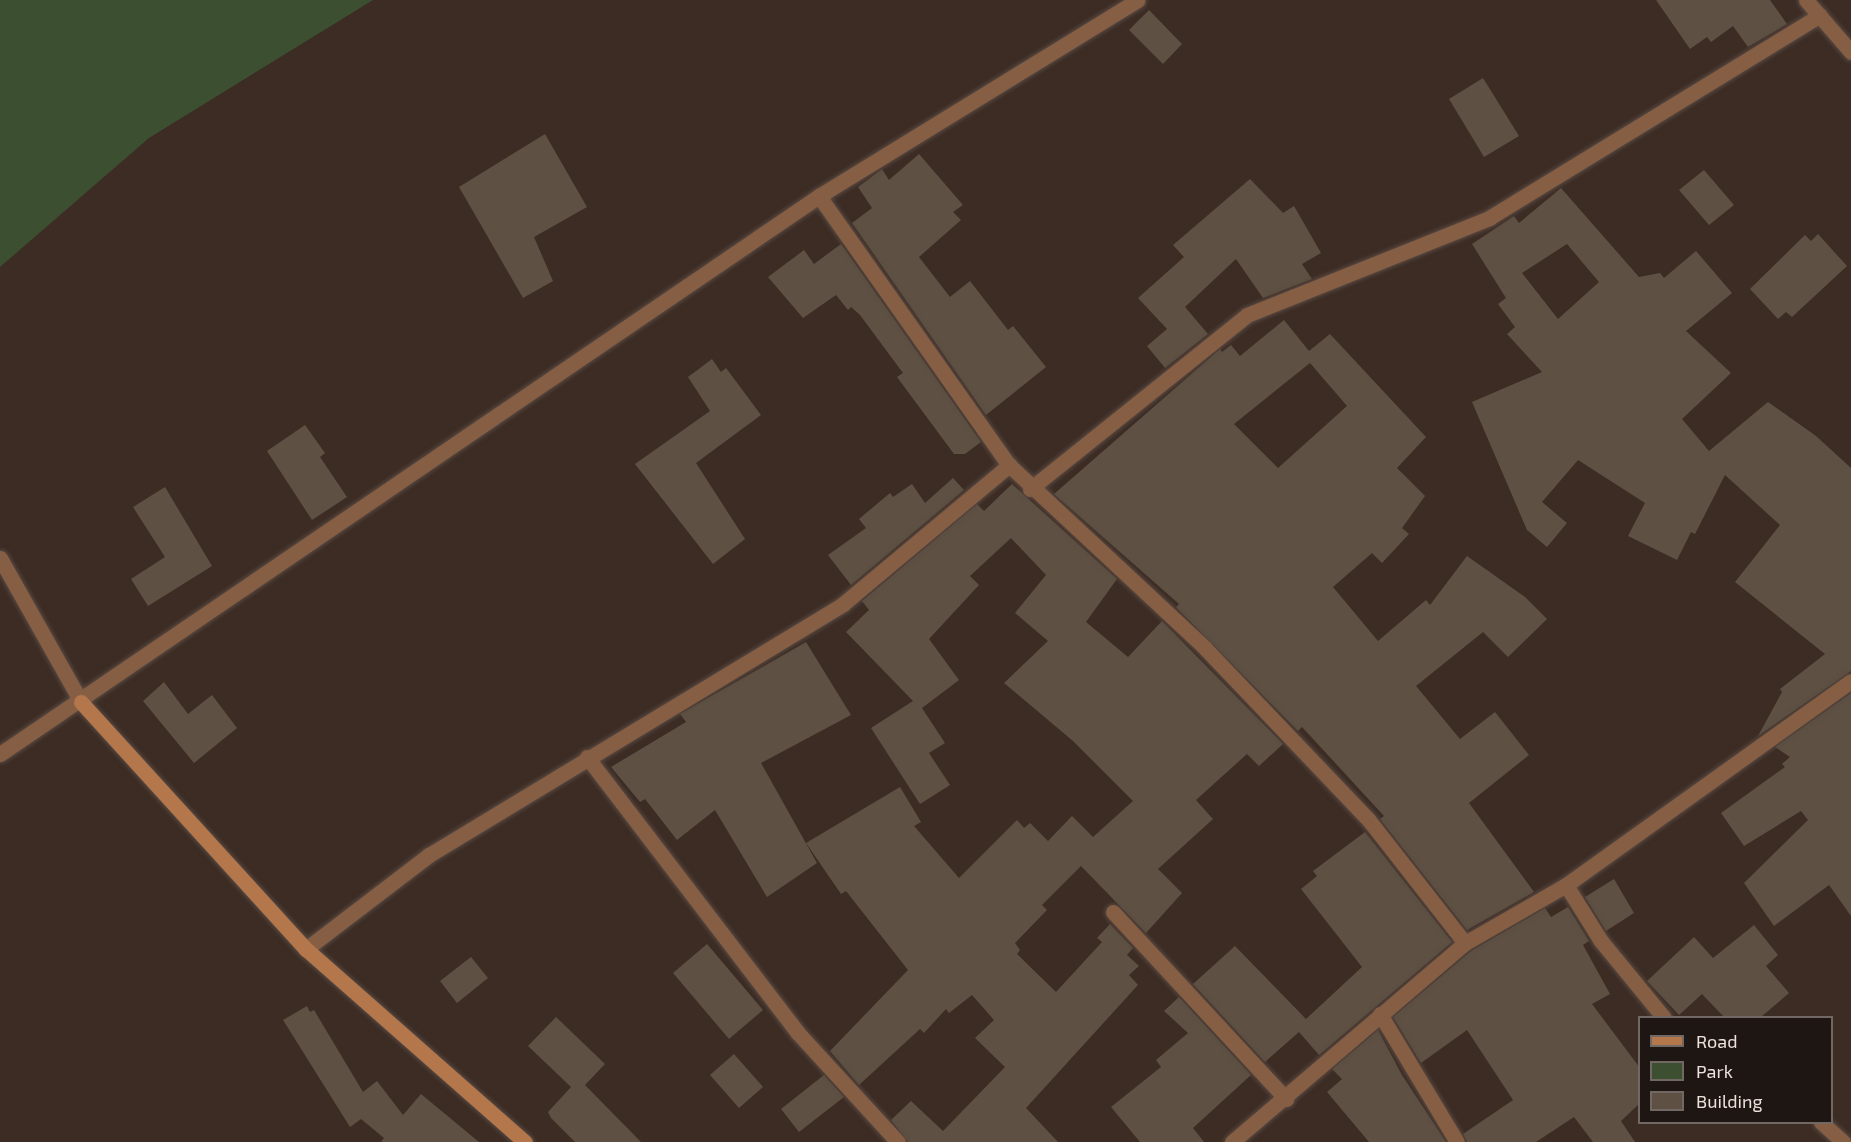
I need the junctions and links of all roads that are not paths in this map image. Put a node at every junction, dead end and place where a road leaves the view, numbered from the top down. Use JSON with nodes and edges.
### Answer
{"nodes":[{"id":1,"x":1137,"y":0,"type":"edge"},
{"id":2,"x":1806,"y":0,"type":"edge"},
{"id":3,"x":1820,"y":15,"type":"junction"},
{"id":4,"x":1851,"y":52,"type":"edge"},
{"id":5,"x":819,"y":196,"type":"junction"},
{"id":6,"x":1009,"y":465,"type":"junction"},
{"id":7,"x":1030,"y":489,"type":"junction"},
{"id":8,"x":0,"y":558,"type":"edge"},
{"id":9,"x":1851,"y":681,"type":"edge"},
{"id":10,"x":81,"y":702,"type":"junction"},
{"id":11,"x":0,"y":754,"type":"edge"},
{"id":12,"x":587,"y":757,"type":"junction"},
{"id":13,"x":1566,"y":885,"type":"junction"},
{"id":14,"x":1113,"y":912,"type":"dead end"},
{"id":15,"x":1465,"y":944,"type":"junction"},
{"id":16,"x":306,"y":949,"type":"junction"},
{"id":17,"x":1380,"y":1014,"type":"junction"},
{"id":18,"x":1663,"y":1016,"type":"edge"},
{"id":19,"x":1286,"y":1099,"type":"junction"},
{"id":20,"x":1823,"y":1124,"type":"edge"},
{"id":21,"x":525,"y":1142,"type":"edge"},
{"id":22,"x":898,"y":1142,"type":"edge"},
{"id":23,"x":1232,"y":1142,"type":"edge"},
{"id":24,"x":1457,"y":1142,"type":"edge"},
{"id":25,"x":1843,"y":1142,"type":"edge"}],
"edges":[{"from":1,"to":5,"type":"street"},
{"from":2,"to":3,"type":"street"},
{"from":3,"to":4,"type":"street"},
{"from":3,"to":7,"type":"street"},
{"from":5,"to":6,"type":"street"},
{"from":5,"to":10,"type":"street"},
{"from":6,"to":7,"type":"street"},
{"from":6,"to":12,"type":"street"},
{"from":7,"to":15,"type":"street"},
{"from":8,"to":10,"type":"street"},
{"from":9,"to":13,"type":"street"},
{"from":10,"to":11,"type":"street"},
{"from":10,"to":16,"type":"street"},
{"from":12,"to":16,"type":"street"},
{"from":12,"to":22,"type":"street"},
{"from":13,"to":15,"type":"street"},
{"from":13,"to":18,"type":"street"},
{"from":14,"to":19,"type":"street"},
{"from":15,"to":17,"type":"street"},
{"from":16,"to":21,"type":"street"},
{"from":17,"to":19,"type":"street"},
{"from":17,"to":24,"type":"street"},
{"from":19,"to":23,"type":"street"},
{"from":20,"to":25,"type":"street"}]}
